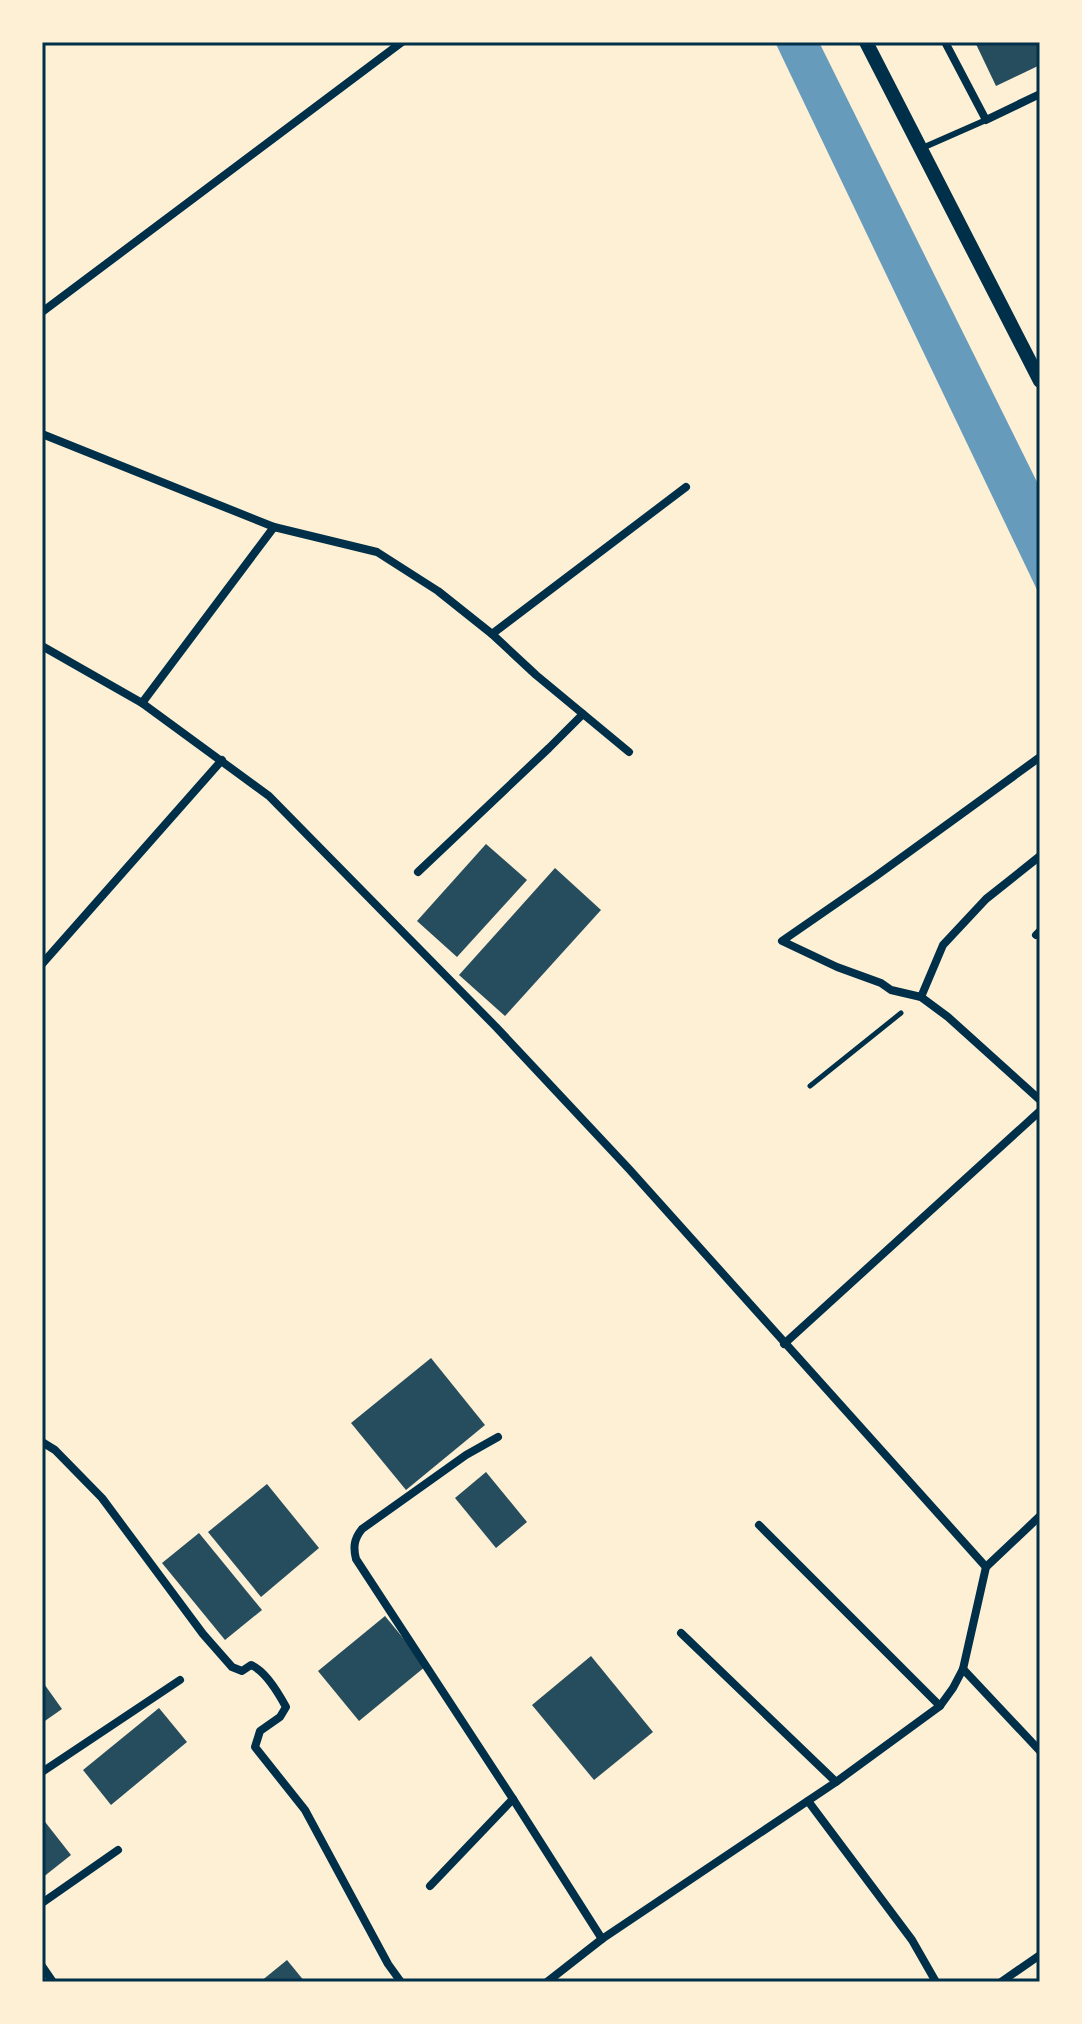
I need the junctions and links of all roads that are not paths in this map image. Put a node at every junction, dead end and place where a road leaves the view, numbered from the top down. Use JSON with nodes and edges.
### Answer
{"nodes":[{"id":1,"x":402,"y":42,"type":"edge"},
{"id":2,"x":866,"y":42,"type":"edge"},
{"id":3,"x":945,"y":42,"type":"edge"},
{"id":4,"x":1040,"y":94,"type":"edge"},
{"id":5,"x":986,"y":120,"type":"junction"},
{"id":6,"x":920,"y":149,"type":"junction"},
{"id":7,"x":42,"y":312,"type":"edge"},
{"id":8,"x":1040,"y":381,"type":"edge"},
{"id":9,"x":42,"y":434,"type":"edge"},
{"id":10,"x":686,"y":487,"type":"dead end"},
{"id":11,"x":274,"y":527,"type":"junction"},
{"id":12,"x":492,"y":634,"type":"junction"},
{"id":13,"x":42,"y":646,"type":"edge"},
{"id":14,"x":142,"y":703,"type":"junction"},
{"id":15,"x":583,"y":714,"type":"junction"},
{"id":16,"x":629,"y":752,"type":"dead end"},
{"id":17,"x":1040,"y":757,"type":"edge"},
{"id":18,"x":222,"y":760,"type":"junction"},
{"id":19,"x":1040,"y":856,"type":"edge"},
{"id":20,"x":418,"y":872,"type":"dead end"},
{"id":21,"x":42,"y":964,"type":"edge"},
{"id":22,"x":921,"y":997,"type":"junction"},
{"id":23,"x":1040,"y":1100,"type":"edge"},
{"id":24,"x":1040,"y":1111,"type":"edge"},
{"id":25,"x":784,"y":1344,"type":"junction"},
{"id":26,"x":498,"y":1437,"type":"dead end"},
{"id":27,"x":42,"y":1442,"type":"edge"},
{"id":28,"x":1040,"y":1516,"type":"edge"},
{"id":29,"x":759,"y":1525,"type":"dead end"},
{"id":30,"x":986,"y":1567,"type":"junction"},
{"id":31,"x":681,"y":1633,"type":"dead end"},
{"id":32,"x":963,"y":1669,"type":"junction"},
{"id":33,"x":180,"y":1680,"type":"dead end"},
{"id":34,"x":940,"y":1706,"type":"junction"},
{"id":35,"x":1040,"y":1751,"type":"edge"},
{"id":36,"x":42,"y":1772,"type":"edge"},
{"id":37,"x":836,"y":1782,"type":"junction"},
{"id":38,"x":513,"y":1799,"type":"junction"},
{"id":39,"x":808,"y":1801,"type":"junction"},
{"id":40,"x":118,"y":1850,"type":"dead end"},
{"id":41,"x":430,"y":1886,"type":"dead end"},
{"id":42,"x":42,"y":1903,"type":"edge"},
{"id":43,"x":602,"y":1939,"type":"junction"},
{"id":44,"x":1040,"y":1955,"type":"edge"},
{"id":45,"x":42,"y":1966,"type":"edge"},
{"id":46,"x":549,"y":1981,"type":"edge"},
{"id":47,"x":53,"y":1982,"type":"edge"},
{"id":48,"x":401,"y":1982,"type":"edge"},
{"id":49,"x":936,"y":1982,"type":"edge"},
{"id":50,"x":1001,"y":1982,"type":"edge"}],
"edges":[{"from":1,"to":7,"type":"street"},
{"from":2,"to":6,"type":"street"},
{"from":3,"to":5,"type":"street"},
{"from":4,"to":5,"type":"street"},
{"from":5,"to":6,"type":"lane"},
{"from":6,"to":8,"type":"street"},
{"from":9,"to":11,"type":"street"},
{"from":10,"to":12,"type":"street"},
{"from":11,"to":12,"type":"street"},
{"from":11,"to":14,"type":"street"},
{"from":12,"to":15,"type":"street"},
{"from":13,"to":14,"type":"street"},
{"from":14,"to":18,"type":"street"},
{"from":15,"to":16,"type":"street"},
{"from":15,"to":20,"type":"street"},
{"from":17,"to":22,"type":"street"},
{"from":18,"to":21,"type":"street"},
{"from":18,"to":25,"type":"street"},
{"from":19,"to":22,"type":"street"},
{"from":22,"to":23,"type":"street"},
{"from":24,"to":25,"type":"street"},
{"from":25,"to":30,"type":"street"},
{"from":26,"to":38,"type":"street"},
{"from":27,"to":48,"type":"street"},
{"from":28,"to":30,"type":"street"},
{"from":29,"to":34,"type":"street"},
{"from":30,"to":32,"type":"street"},
{"from":31,"to":37,"type":"street"},
{"from":32,"to":34,"type":"street"},
{"from":32,"to":35,"type":"street"},
{"from":33,"to":36,"type":"street"},
{"from":34,"to":37,"type":"street"},
{"from":37,"to":39,"type":"street"},
{"from":38,"to":41,"type":"street"},
{"from":38,"to":43,"type":"street"},
{"from":39,"to":43,"type":"street"},
{"from":39,"to":49,"type":"street"},
{"from":40,"to":42,"type":"street"},
{"from":43,"to":46,"type":"street"},
{"from":44,"to":50,"type":"street"},
{"from":45,"to":47,"type":"street"}]}
